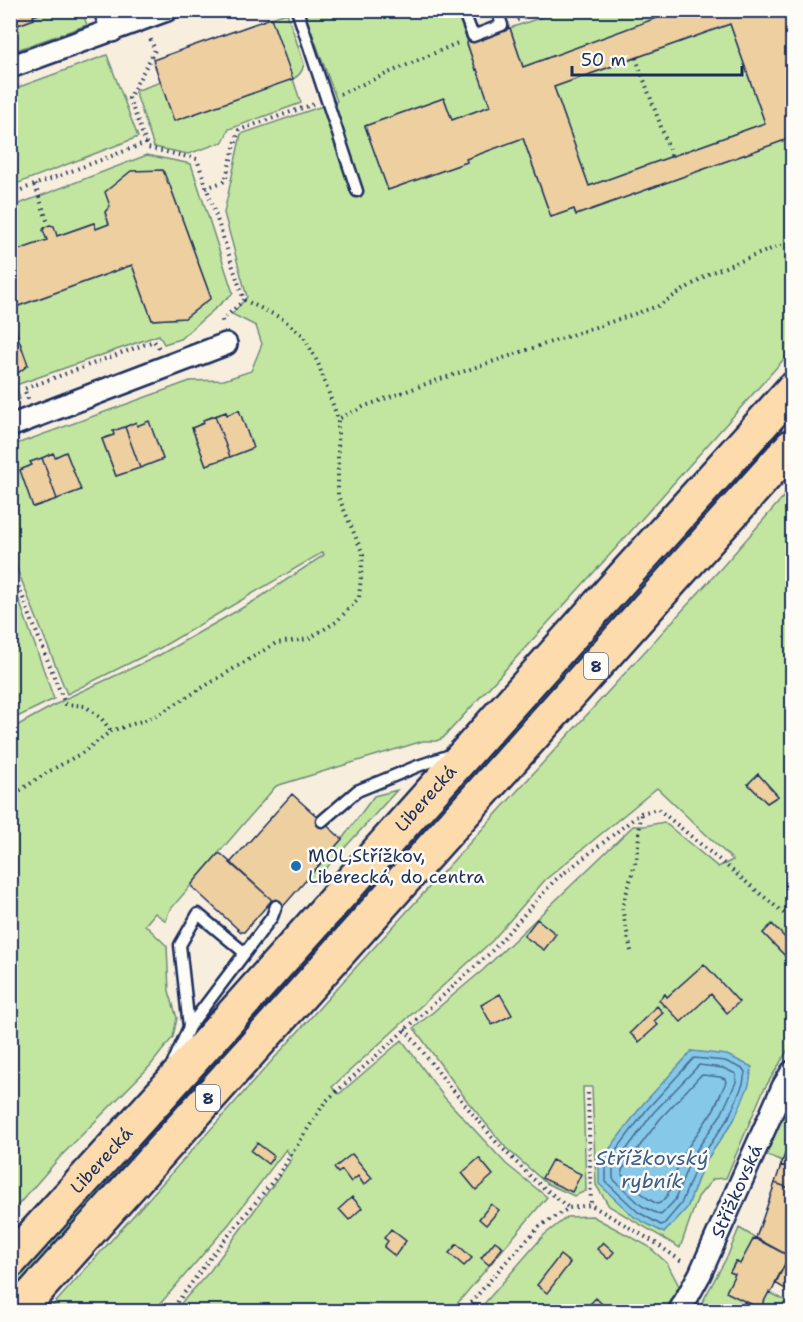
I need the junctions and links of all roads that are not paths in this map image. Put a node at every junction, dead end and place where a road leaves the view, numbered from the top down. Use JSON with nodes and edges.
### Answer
{"nodes":[{"id":1,"x":105,"y":10,"type":"edge"},
{"id":2,"x":297,"y":10,"type":"edge"},
{"id":3,"x":463,"y":10,"type":"edge"},
{"id":4,"x":497,"y":10,"type":"edge"},
{"id":5,"x":163,"y":11,"type":"edge"},
{"id":6,"x":112,"y":31,"type":"junction"},
{"id":7,"x":10,"y":67,"type":"edge"},
{"id":8,"x":357,"y":191,"type":"dead end"},
{"id":9,"x":226,"y":344,"type":"road end"},
{"id":10,"x":792,"y":390,"type":"edge"},
{"id":11,"x":10,"y":426,"type":"edge"},
{"id":12,"x":792,"y":446,"type":"edge"},
{"id":13,"x":473,"y":746,"type":"junction"},
{"id":14,"x":322,"y":821,"type":"dead end"},
{"id":15,"x":276,"y":906,"type":"dead end"},
{"id":16,"x":245,"y":953,"type":"junction"},
{"id":17,"x":189,"y":1027,"type":"junction"},
{"id":18,"x":792,"y":1072,"type":"edge"},
{"id":19,"x":159,"y":1097,"type":"junction"},
{"id":20,"x":10,"y":1261,"type":"edge"},
{"id":21,"x":17,"y":1311,"type":"edge"},
{"id":22,"x":679,"y":1311,"type":"edge"}],
"edges":[{"from":1,"to":6,"type":"street"},
{"from":2,"to":8,"type":"lane"},
{"from":3,"to":4,"type":"lane"},
{"from":5,"to":6,"type":"street"},
{"from":6,"to":7,"type":"street"},
{"from":9,"to":11,"type":"street"},
{"from":10,"to":13,"type":"highway","name":"Liberecká","number":"8"},
{"from":12,"to":21,"type":"highway","name":"Liberecká","number":"8"},
{"from":13,"to":14,"type":"lane"},
{"from":13,"to":19,"type":"highway","name":"Liberecká","number":"8"},
{"from":15,"to":16,"type":"lane"},
{"from":16,"to":17,"type":"lane"},
{"from":16,"to":17,"type":"lane"},
{"from":17,"to":19,"type":"lane"},
{"from":18,"to":22,"type":"street","name":"Střížkovská"},
{"from":19,"to":20,"type":"highway","name":"Liberecká","number":"8"}]}
